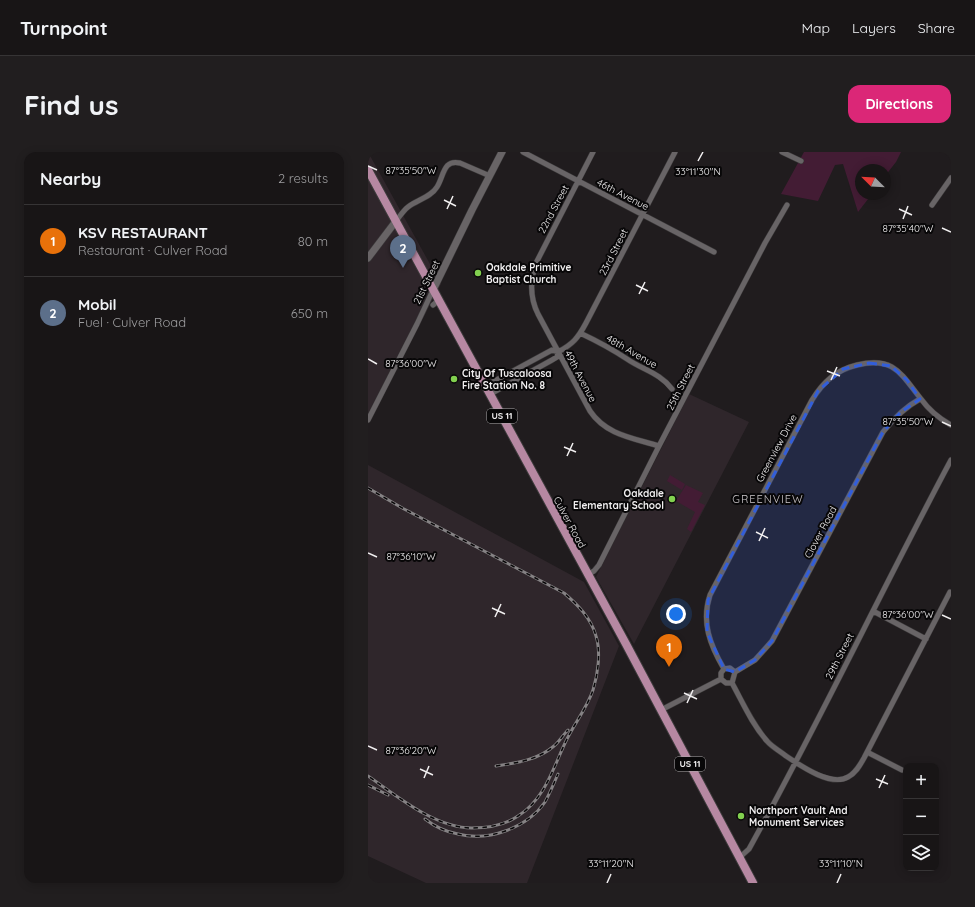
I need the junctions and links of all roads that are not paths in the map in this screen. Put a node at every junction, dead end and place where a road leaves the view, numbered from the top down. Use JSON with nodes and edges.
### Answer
{"nodes":[{"id":1,"x":502,"y":152,"type":"edge"},
{"id":2,"x":523,"y":152,"type":"edge"},
{"id":3,"x":593,"y":152,"type":"edge"},
{"id":4,"x":675,"y":152,"type":"edge"},
{"id":5,"x":782,"y":152,"type":"edge"},
{"id":6,"x":801,"y":161,"type":"dead end"},
{"id":7,"x":368,"y":170,"type":"edge"},
{"id":8,"x":490,"y":176,"type":"junction"},
{"id":9,"x":951,"y":178,"type":"edge"},
{"id":10,"x":578,"y":181,"type":"junction"},
{"id":11,"x":787,"y":205,"type":"dead end"},
{"id":12,"x":932,"y":205,"type":"dead end"},
{"id":13,"x":643,"y":214,"type":"junction"},
{"id":14,"x":396,"y":221,"type":"junction"},
{"id":15,"x":714,"y":252,"type":"dead end"},
{"id":16,"x":368,"y":258,"type":"edge"},
{"id":17,"x":532,"y":276,"type":"joint"},
{"id":18,"x":433,"y":290,"type":"junction"},
{"id":19,"x":580,"y":333,"type":"junction"},
{"id":20,"x":558,"y":352,"type":"junction"},
{"id":21,"x":672,"y":389,"type":"dead end"},
{"id":22,"x":487,"y":390,"type":"junction"},
{"id":23,"x":920,"y":399,"type":"junction"},
{"id":24,"x":368,"y":420,"type":"edge"},
{"id":25,"x":951,"y":425,"type":"edge"},
{"id":26,"x":659,"y":446,"type":"junction"},
{"id":27,"x":951,"y":460,"type":"edge"},
{"id":28,"x":587,"y":575,"type":"junction"},
{"id":29,"x":950,"y":592,"type":"dead end"},
{"id":30,"x":872,"y":611,"type":"junction"},
{"id":31,"x":926,"y":639,"type":"junction"},
{"id":32,"x":724,"y":669,"type":"junction"},
{"id":33,"x":734,"y":672,"type":"junction"},
{"id":34,"x":721,"y":679,"type":"junction"},
{"id":35,"x":732,"y":683,"type":"junction"},
{"id":36,"x":661,"y":710,"type":"junction"},
{"id":37,"x":867,"y":752,"type":"junction"},
{"id":38,"x":796,"y":763,"type":"junction"},
{"id":39,"x":902,"y":770,"type":"dead end"},
{"id":40,"x":740,"y":857,"type":"junction"},
{"id":41,"x":753,"y":883,"type":"edge"}],
"edges":[{"from":1,"to":8,"type":"street","name":"21st Street"},
{"from":2,"to":10,"type":"street","name":"46th Avenue"},
{"from":3,"to":10,"type":"street","name":"22nd Street"},
{"from":4,"to":13,"type":"street","name":"23rd Street"},
{"from":5,"to":6,"type":"street"},
{"from":7,"to":14,"type":"main road","name":"Culver Road","number":"US 11"},
{"from":8,"to":14,"type":"street"},
{"from":8,"to":18,"type":"street","name":"21st Street"},
{"from":9,"to":12,"type":"street"},
{"from":10,"to":13,"type":"street","name":"46th Avenue"},
{"from":10,"to":17,"type":"street","name":"22nd Street"},
{"from":11,"to":26,"type":"street","name":"25th Street"},
{"from":13,"to":15,"type":"street","name":"46th Avenue"},
{"from":13,"to":19,"type":"street","name":"23rd Street"},
{"from":14,"to":16,"type":"street"},
{"from":14,"to":18,"type":"main road","name":"Culver Road","number":"US 11"},
{"from":17,"to":20,"type":"street","name":"49th Avenue"},
{"from":18,"to":22,"type":"main road","name":"Culver Road","number":"US 11"},
{"from":18,"to":24,"type":"street","name":"21st Street"},
{"from":19,"to":20,"type":"street","name":"23rd Street"},
{"from":19,"to":21,"type":"street","name":"48th Avenue"},
{"from":20,"to":22,"type":"street","name":"23rd Street"},
{"from":20,"to":22,"type":"street","name":"23rd Street"},
{"from":20,"to":26,"type":"street","name":"49th Avenue"},
{"from":22,"to":28,"type":"main road","name":"Culver Road","number":"US 11"},
{"from":23,"to":25,"type":"street","name":"Greenview Drive"},
{"from":23,"to":32,"type":"street","name":"Greenview Drive"},
{"from":23,"to":33,"type":"street","name":"Clover Road"},
{"from":26,"to":28,"type":"street","name":"25th Street"},
{"from":27,"to":30,"type":"street","name":"29th Street"},
{"from":28,"to":36,"type":"main road","name":"Culver Road","number":"US 11"},
{"from":29,"to":31,"type":"street"},
{"from":30,"to":31,"type":"street"},
{"from":30,"to":38,"type":"street","name":"29th Street"},
{"from":31,"to":37,"type":"street"},
{"from":32,"to":33,"type":"street"},
{"from":32,"to":34,"type":"street"},
{"from":33,"to":35,"type":"street"},
{"from":34,"to":35,"type":"street"},
{"from":34,"to":36,"type":"street"},
{"from":35,"to":38,"type":"street"},
{"from":36,"to":40,"type":"main road","name":"Culver Road","number":"US 11"},
{"from":37,"to":38,"type":"street"},
{"from":37,"to":39,"type":"street"},
{"from":38,"to":40,"type":"street","name":"29th Street"},
{"from":40,"to":41,"type":"main road","name":"Culver Road","number":"US 11"}]}
